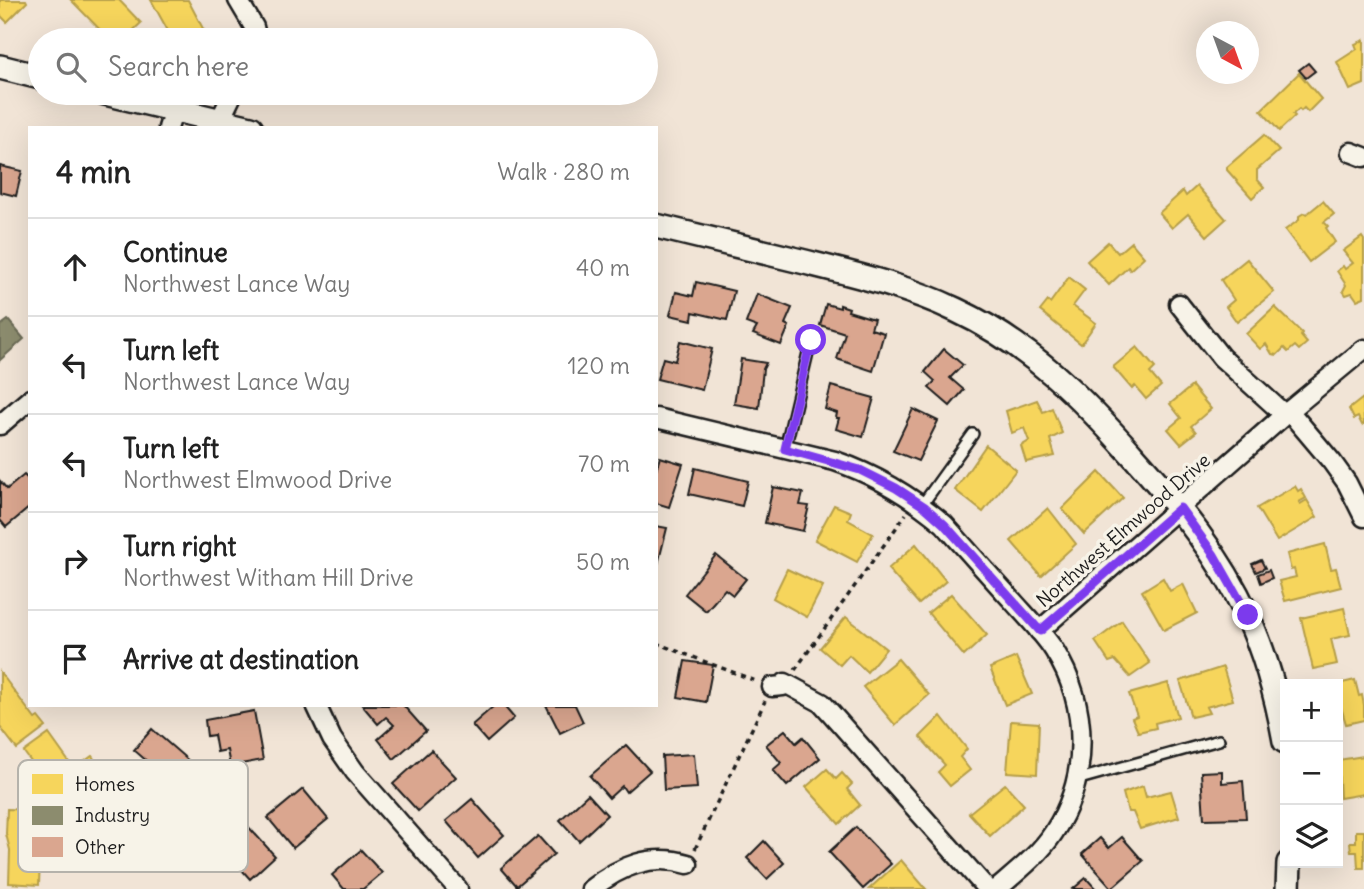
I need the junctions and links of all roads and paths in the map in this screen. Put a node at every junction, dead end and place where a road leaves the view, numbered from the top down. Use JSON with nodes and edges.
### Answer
{"nodes":[{"id":1,"x":238,"y":0,"type":"edge"},
{"id":2,"x":254,"y":28,"type":"edge"},
{"id":3,"x":0,"y":67,"type":"edge"},
{"id":4,"x":28,"y":74,"type":"edge"},
{"id":5,"x":135,"y":105,"type":"edge"},
{"id":6,"x":227,"y":105,"type":"edge"},
{"id":7,"x":171,"y":119,"type":"edge"},
{"id":8,"x":220,"y":120,"type":"junction"},
{"id":9,"x":243,"y":126,"type":"edge"},
{"id":10,"x":658,"y":226,"type":"edge"},
{"id":11,"x":1179,"y":303,"type":"dead end"},
{"id":12,"x":811,"y":340,"type":"dead end"},
{"id":13,"x":1364,"y":349,"type":"edge"},
{"id":14,"x":28,"y":401,"type":"edge"},
{"id":15,"x":1287,"y":413,"type":"junction"},
{"id":16,"x":658,"y":418,"type":"edge"},
{"id":17,"x":0,"y":425,"type":"edge"},
{"id":18,"x":973,"y":434,"type":"dead end"},
{"id":19,"x":785,"y":449,"type":"junction"},
{"id":20,"x":919,"y":503,"type":"junction"},
{"id":21,"x":1180,"y":508,"type":"junction"},
{"id":22,"x":1364,"y":517,"type":"edge"},
{"id":23,"x":1040,"y":631,"type":"junction"},
{"id":24,"x":658,"y":644,"type":"edge"},
{"id":25,"x":778,"y":685,"type":"junction"},
{"id":26,"x":317,"y":707,"type":"edge"},
{"id":27,"x":1280,"y":716,"type":"edge"},
{"id":28,"x":1219,"y":740,"type":"dead end"},
{"id":29,"x":1076,"y":780,"type":"junction"},
{"id":30,"x":688,"y":864,"type":"joint"},
{"id":31,"x":1289,"y":868,"type":"edge"},
{"id":32,"x":458,"y":889,"type":"edge"},
{"id":33,"x":591,"y":889,"type":"edge"},
{"id":34,"x":987,"y":889,"type":"edge"},
{"id":35,"x":997,"y":889,"type":"edge"},
{"id":36,"x":1288,"y":889,"type":"edge"}],
"edges":[{"from":1,"to":2,"type":"street"},
{"from":3,"to":4,"type":"street"},
{"from":5,"to":7,"type":"street"},
{"from":6,"to":8,"type":"street"},
{"from":7,"to":8,"type":"street"},
{"from":8,"to":9,"type":"street"},
{"from":10,"to":21,"type":"street"},
{"from":11,"to":15,"type":"street"},
{"from":12,"to":19,"type":"lane"},
{"from":13,"to":15,"type":"street","name":"Northwest Elmwood Drive"},
{"from":14,"to":17,"type":"street"},
{"from":15,"to":21,"type":"street","name":"Northwest Elmwood Drive"},
{"from":15,"to":22,"type":"street"},
{"from":16,"to":19,"type":"street"},
{"from":18,"to":20,"type":"lane"},
{"from":19,"to":20,"type":"street"},
{"from":20,"to":23,"type":"street"},
{"from":20,"to":25,"type":"path"},
{"from":21,"to":23,"type":"street","name":"Northwest Elmwood Drive"},
{"from":21,"to":27,"type":"street"},
{"from":23,"to":29,"type":"street","name":"Northwest Elmwood Drive"},
{"from":24,"to":25,"type":"path"},
{"from":25,"to":30,"type":"path"},
{"from":25,"to":34,"type":"street"},
{"from":26,"to":32,"type":"street"},
{"from":28,"to":29,"type":"lane"},
{"from":29,"to":35,"type":"street","name":"Northwest Elmwood Drive"},
{"from":30,"to":33,"type":"street"},
{"from":31,"to":36,"type":"street"}]}
